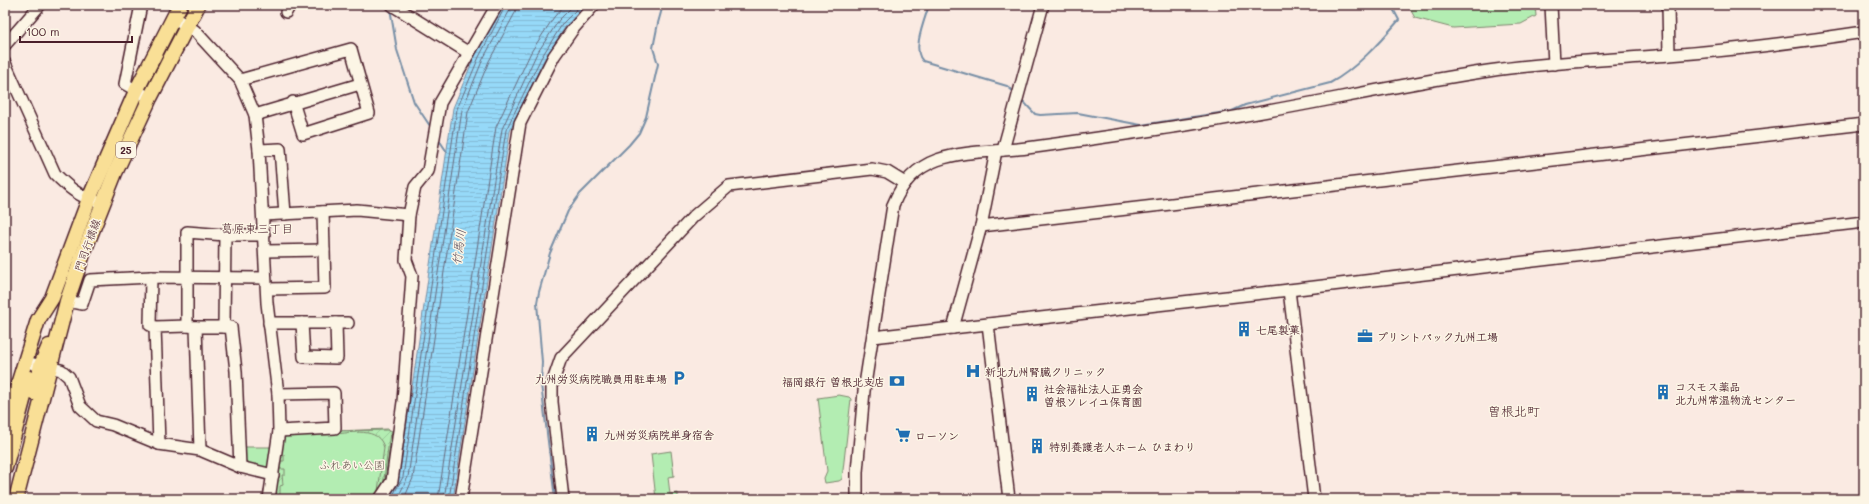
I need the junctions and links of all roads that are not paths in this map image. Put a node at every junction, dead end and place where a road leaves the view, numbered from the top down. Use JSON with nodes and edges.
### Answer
{"nodes":[{"id":1,"x":40,"y":5,"type":"edge"},
{"id":2,"x":141,"y":5,"type":"edge"},
{"id":3,"x":180,"y":5,"type":"edge"},
{"id":4,"x":198,"y":5,"type":"edge"},
{"id":5,"x":392,"y":5,"type":"edge"},
{"id":6,"x":497,"y":5,"type":"edge"},
{"id":7,"x":594,"y":5,"type":"edge"},
{"id":8,"x":1043,"y":5,"type":"edge"},
{"id":9,"x":1551,"y":5,"type":"edge"},
{"id":10,"x":1668,"y":5,"type":"edge"},
{"id":11,"x":173,"y":17,"type":"junction"},
{"id":12,"x":187,"y":25,"type":"junction"},
{"id":13,"x":1864,"y":32,"type":"edge"},
{"id":14,"x":5,"y":45,"type":"edge"},
{"id":15,"x":469,"y":53,"type":"junction"},
{"id":16,"x":1669,"y":55,"type":"junction"},
{"id":17,"x":5,"y":63,"type":"edge"},
{"id":18,"x":1554,"y":64,"type":"junction"},
{"id":19,"x":240,"y":80,"type":"junction"},
{"id":20,"x":360,"y":84,"type":"junction"},
{"id":21,"x":136,"y":91,"type":"junction"},
{"id":22,"x":150,"y":98,"type":"junction"},
{"id":23,"x":293,"y":102,"type":"junction"},
{"id":24,"x":255,"y":115,"type":"junction"},
{"id":25,"x":1864,"y":124,"type":"edge"},
{"id":26,"x":259,"y":150,"type":"junction"},
{"id":27,"x":999,"y":151,"type":"junction"},
{"id":28,"x":905,"y":183,"type":"junction"},
{"id":29,"x":89,"y":199,"type":"junction"},
{"id":30,"x":102,"y":204,"type":"junction"},
{"id":31,"x":323,"y":212,"type":"junction"},
{"id":32,"x":285,"y":214,"type":"junction"},
{"id":33,"x":263,"y":215,"type":"junction"},
{"id":34,"x":409,"y":215,"type":"junction"},
{"id":35,"x":1864,"y":222,"type":"edge"},
{"id":36,"x":981,"y":226,"type":"junction"},
{"id":37,"x":225,"y":235,"type":"junction"},
{"id":38,"x":264,"y":235,"type":"junction"},
{"id":39,"x":324,"y":250,"type":"junction"},
{"id":40,"x":265,"y":251,"type":"junction"},
{"id":41,"x":151,"y":277,"type":"junction"},
{"id":42,"x":188,"y":277,"type":"junction"},
{"id":43,"x":224,"y":278,"type":"junction"},
{"id":44,"x":266,"y":284,"type":"junction"},
{"id":45,"x":1289,"y":290,"type":"junction"},
{"id":46,"x":67,"y":301,"type":"junction"},
{"id":47,"x":269,"y":323,"type":"junction"},
{"id":48,"x":302,"y":323,"type":"junction"},
{"id":49,"x":336,"y":323,"type":"junction"},
{"id":50,"x":348,"y":323,"type":"dead end"},
{"id":51,"x":988,"y":324,"type":"junction"},
{"id":52,"x":155,"y":326,"type":"junction"},
{"id":53,"x":191,"y":326,"type":"junction"},
{"id":54,"x":224,"y":327,"type":"junction"},
{"id":55,"x":953,"y":328,"type":"junction"},
{"id":56,"x":873,"y":336,"type":"junction"},
{"id":57,"x":37,"y":364,"type":"junction"},
{"id":58,"x":278,"y":394,"type":"junction"},
{"id":59,"x":5,"y":425,"type":"edge"},
{"id":60,"x":279,"y":431,"type":"junction"},
{"id":61,"x":159,"y":444,"type":"junction"},
{"id":62,"x":200,"y":450,"type":"junction"},
{"id":63,"x":13,"y":455,"type":"junction"},
{"id":64,"x":240,"y":467,"type":"junction"},
{"id":65,"x":5,"y":468,"type":"edge"},
{"id":66,"x":273,"y":475,"type":"junction"},
{"id":67,"x":6,"y":499,"type":"edge"},
{"id":68,"x":16,"y":499,"type":"edge"},
{"id":69,"x":269,"y":499,"type":"edge"},
{"id":70,"x":380,"y":499,"type":"edge"},
{"id":71,"x":461,"y":499,"type":"edge"},
{"id":72,"x":564,"y":499,"type":"edge"},
{"id":73,"x":857,"y":499,"type":"edge"},
{"id":74,"x":1009,"y":499,"type":"edge"},
{"id":75,"x":1314,"y":499,"type":"edge"}],
"edges":[{"from":1,"to":14,"type":"street"},
{"from":2,"to":21,"type":"street"},
{"from":3,"to":11,"type":"main road","name":"門司行橋線","number":"25"},
{"from":4,"to":12,"type":"main road","name":"門司行橋線","number":"25"},
{"from":5,"to":15,"type":"street"},
{"from":6,"to":15,"type":"street"},
{"from":7,"to":71,"type":"street"},
{"from":8,"to":27,"type":"street"},
{"from":9,"to":18,"type":"street"},
{"from":10,"to":16,"type":"street"},
{"from":11,"to":12,"type":"street"},
{"from":11,"to":21,"type":"main road","name":"門司行橋線","number":"25"},
{"from":12,"to":19,"type":"street"},
{"from":12,"to":22,"type":"main road","name":"門司行橋線","number":"25"},
{"from":13,"to":16,"type":"street"},
{"from":15,"to":34,"type":"street"},
{"from":16,"to":18,"type":"street"},
{"from":17,"to":29,"type":"street"},
{"from":18,"to":27,"type":"street"},
{"from":19,"to":20,"type":"street"},
{"from":19,"to":24,"type":"street"},
{"from":20,"to":23,"type":"street"},
{"from":20,"to":23,"type":"street"},
{"from":21,"to":22,"type":"street"},
{"from":21,"to":29,"type":"main road","name":"門司行橋線","number":"25"},
{"from":22,"to":30,"type":"main road","name":"門司行橋線","number":"25"},
{"from":23,"to":24,"type":"street"},
{"from":24,"to":26,"type":"street"},
{"from":25,"to":36,"type":"street"},
{"from":26,"to":32,"type":"street"},
{"from":26,"to":33,"type":"street"},
{"from":27,"to":28,"type":"street"},
{"from":27,"to":36,"type":"street"},
{"from":28,"to":56,"type":"street"},
{"from":28,"to":72,"type":"street"},
{"from":29,"to":30,"type":"street"},
{"from":29,"to":57,"type":"main road","name":"門司行橋線","number":"25"},
{"from":30,"to":46,"type":"main road","name":"門司行橋線","number":"25"},
{"from":31,"to":32,"type":"street"},
{"from":31,"to":34,"type":"street"},
{"from":31,"to":39,"type":"street"},
{"from":32,"to":33,"type":"street"},
{"from":33,"to":38,"type":"street"},
{"from":34,"to":70,"type":"street"},
{"from":35,"to":45,"type":"street"},
{"from":36,"to":55,"type":"street"},
{"from":37,"to":38,"type":"street"},
{"from":37,"to":42,"type":"street"},
{"from":37,"to":43,"type":"street"},
{"from":38,"to":40,"type":"street"},
{"from":39,"to":40,"type":"street"},
{"from":39,"to":44,"type":"street"},
{"from":40,"to":44,"type":"street"},
{"from":41,"to":42,"type":"street"},
{"from":41,"to":46,"type":"street"},
{"from":41,"to":52,"type":"street"},
{"from":42,"to":43,"type":"street"},
{"from":42,"to":53,"type":"street"},
{"from":43,"to":44,"type":"street"},
{"from":43,"to":54,"type":"street"},
{"from":44,"to":47,"type":"street"},
{"from":45,"to":51,"type":"street"},
{"from":45,"to":75,"type":"street"},
{"from":46,"to":57,"type":"main road","name":"門司行橋線","number":"25"},
{"from":47,"to":48,"type":"street"},
{"from":47,"to":58,"type":"street"},
{"from":48,"to":49,"type":"street"},
{"from":48,"to":49,"type":"street"},
{"from":49,"to":50,"type":"street"},
{"from":51,"to":55,"type":"street"},
{"from":51,"to":74,"type":"street"},
{"from":52,"to":53,"type":"street"},
{"from":52,"to":61,"type":"street"},
{"from":53,"to":54,"type":"street"},
{"from":53,"to":62,"type":"street"},
{"from":54,"to":64,"type":"street"},
{"from":55,"to":56,"type":"street"},
{"from":56,"to":73,"type":"street"},
{"from":57,"to":59,"type":"main road","name":"門司行橋線","number":"25"},
{"from":57,"to":61,"type":"street"},
{"from":57,"to":63,"type":"main road"},
{"from":57,"to":68,"type":"main road","name":"門司行橋線","number":"25"},
{"from":58,"to":60,"type":"street"},
{"from":58,"to":60,"type":"street"},
{"from":60,"to":66,"type":"street"},
{"from":61,"to":62,"type":"street"},
{"from":62,"to":64,"type":"street"},
{"from":63,"to":65,"type":"main road"},
{"from":63,"to":67,"type":"main road"},
{"from":64,"to":66,"type":"street"},
{"from":66,"to":69,"type":"street"}]}
